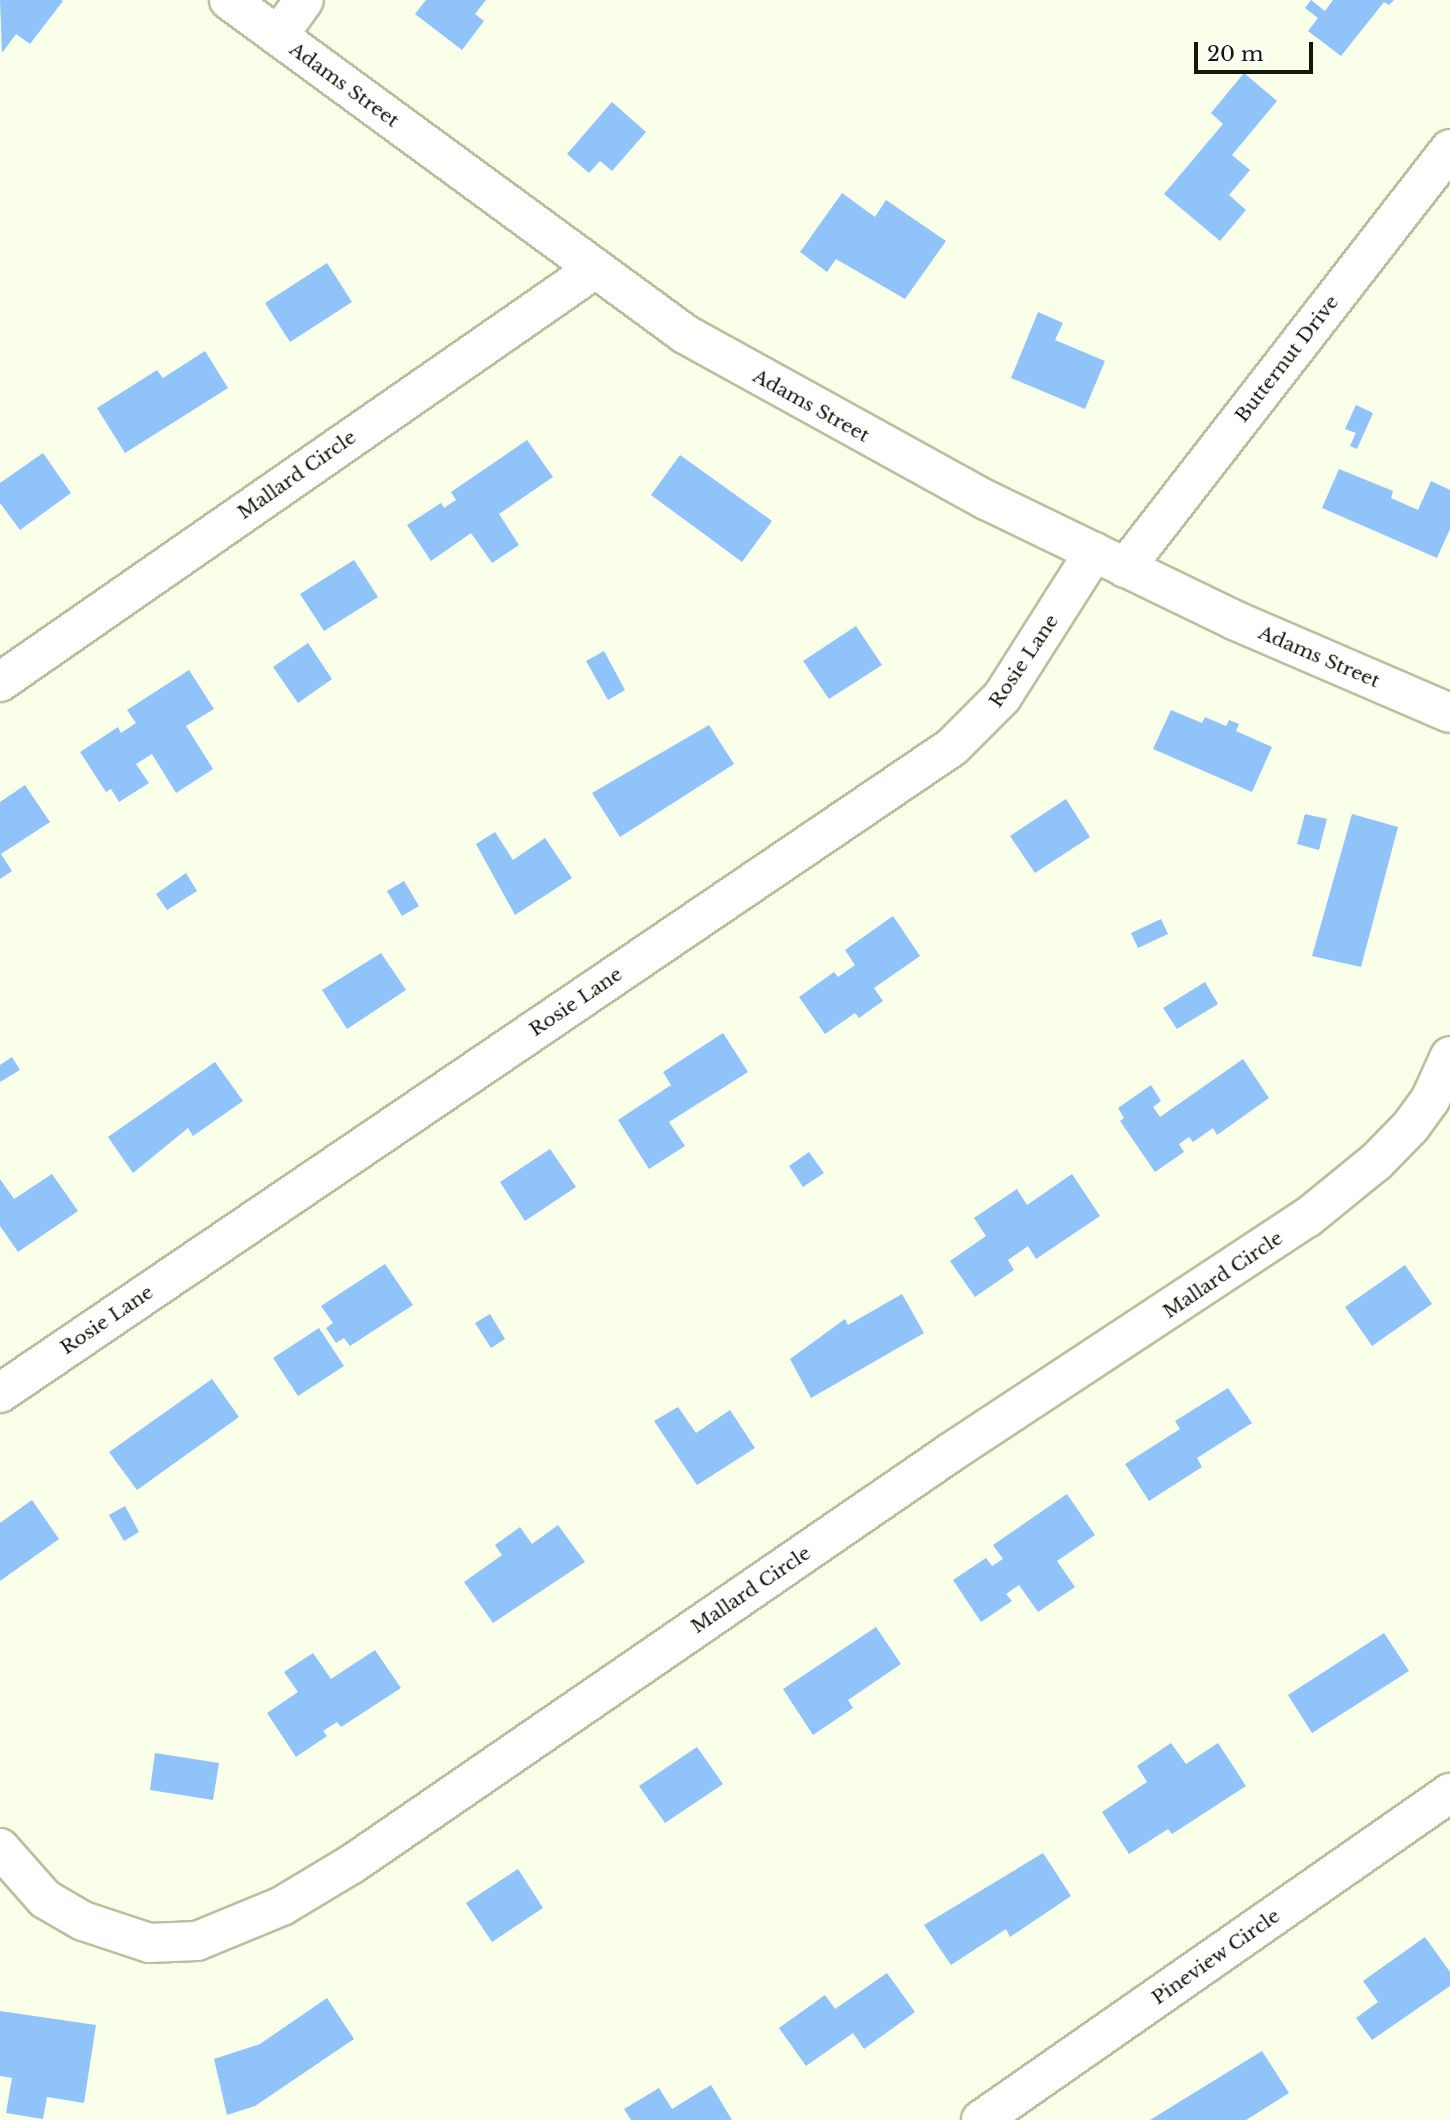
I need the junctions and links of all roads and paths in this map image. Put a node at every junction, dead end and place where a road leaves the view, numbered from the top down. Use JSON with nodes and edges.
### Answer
{"nodes":[{"id":1,"x":229,"y":0,"type":"edge"},
{"id":2,"x":304,"y":0,"type":"edge"},
{"id":3,"x":278,"y":36,"type":"junction"},
{"id":4,"x":1450,"y":149,"type":"edge"},
{"id":5,"x":594,"y":269,"type":"junction"},
{"id":6,"x":1109,"y":560,"type":"junction"},
{"id":7,"x":0,"y":682,"type":"edge"},
{"id":8,"x":1450,"y":713,"type":"edge"},
{"id":9,"x":1450,"y":1056,"type":"edge"},
{"id":10,"x":0,"y":1393,"type":"edge"},
{"id":11,"x":1450,"y":1793,"type":"edge"},
{"id":12,"x":0,"y":1848,"type":"edge"},
{"id":13,"x":981,"y":2120,"type":"edge"}],
"edges":[{"from":1,"to":3,"type":"street","name":"Adams Street"},
{"from":2,"to":3,"type":"street"},
{"from":3,"to":5,"type":"street","name":"Adams Street"},
{"from":4,"to":6,"type":"street","name":"Butternut Drive"},
{"from":5,"to":6,"type":"street","name":"Adams Street"},
{"from":5,"to":7,"type":"street","name":"Mallard Circle"},
{"from":6,"to":8,"type":"street","name":"Adams Street"},
{"from":6,"to":10,"type":"street","name":"Rosie Lane"},
{"from":9,"to":12,"type":"street","name":"Mallard Circle"},
{"from":11,"to":13,"type":"street","name":"Pineview Circle"}]}
